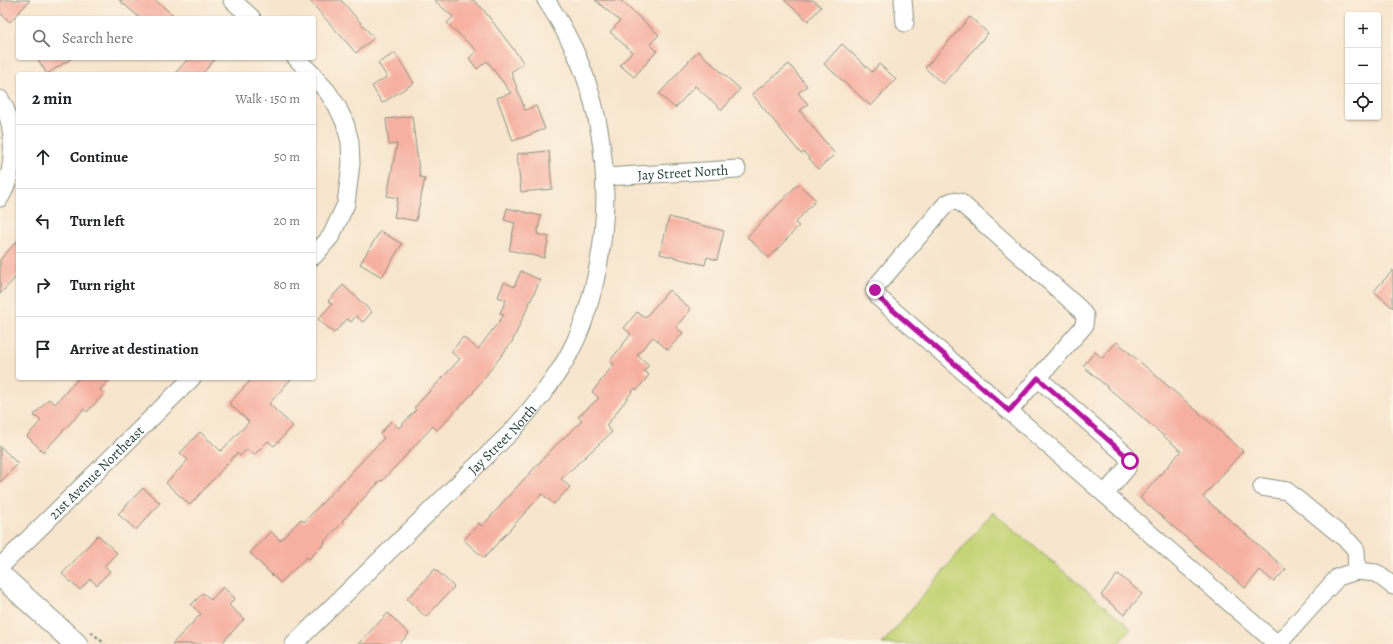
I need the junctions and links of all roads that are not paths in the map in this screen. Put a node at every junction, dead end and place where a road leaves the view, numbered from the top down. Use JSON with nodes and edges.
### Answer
{"nodes":[{"id":1,"x":232,"y":0,"type":"edge"},
{"id":2,"x":546,"y":0,"type":"edge"},
{"id":3,"x":903,"y":0,"type":"edge"},
{"id":4,"x":250,"y":16,"type":"edge"},
{"id":5,"x":905,"y":23,"type":"dead end"},
{"id":6,"x":298,"y":60,"type":"edge"},
{"id":7,"x":310,"y":72,"type":"edge"},
{"id":8,"x":316,"y":79,"type":"edge"},
{"id":9,"x":0,"y":99,"type":"edge"},
{"id":10,"x":737,"y":169,"type":"dead end"},
{"id":11,"x":605,"y":177,"type":"junction"},
{"id":12,"x":0,"y":198,"type":"edge"},
{"id":13,"x":316,"y":254,"type":"edge"},
{"id":14,"x":1038,"y":378,"type":"junction"},
{"id":15,"x":190,"y":380,"type":"edge"},
{"id":16,"x":1009,"y":411,"type":"junction"},
{"id":17,"x":1262,"y":487,"type":"dead end"},
{"id":18,"x":1105,"y":494,"type":"junction"},
{"id":19,"x":0,"y":567,"type":"edge"},
{"id":20,"x":1357,"y":571,"type":"junction"},
{"id":21,"x":0,"y":575,"type":"edge"},
{"id":22,"x":1393,"y":586,"type":"edge"},
{"id":23,"x":76,"y":644,"type":"edge"},
{"id":24,"x":294,"y":644,"type":"edge"},
{"id":25,"x":1278,"y":644,"type":"edge"}],
"edges":[{"from":1,"to":4,"type":"street"},
{"from":2,"to":11,"type":"street","name":"Jay Street North"},
{"from":3,"to":5,"type":"street"},
{"from":6,"to":7,"type":"street"},
{"from":8,"to":13,"type":"street"},
{"from":9,"to":12,"type":"street"},
{"from":10,"to":11,"type":"street","name":"Jay Street North"},
{"from":11,"to":24,"type":"street","name":"Jay Street North"},
{"from":14,"to":16,"type":"street"},
{"from":14,"to":16,"type":"street"},
{"from":14,"to":18,"type":"street"},
{"from":15,"to":19,"type":"street","name":"21st Avenue Northeast"},
{"from":16,"to":18,"type":"street"},
{"from":17,"to":20,"type":"street"},
{"from":18,"to":25,"type":"street"},
{"from":20,"to":22,"type":"street"},
{"from":20,"to":25,"type":"street"},
{"from":21,"to":23,"type":"main road"}]}
